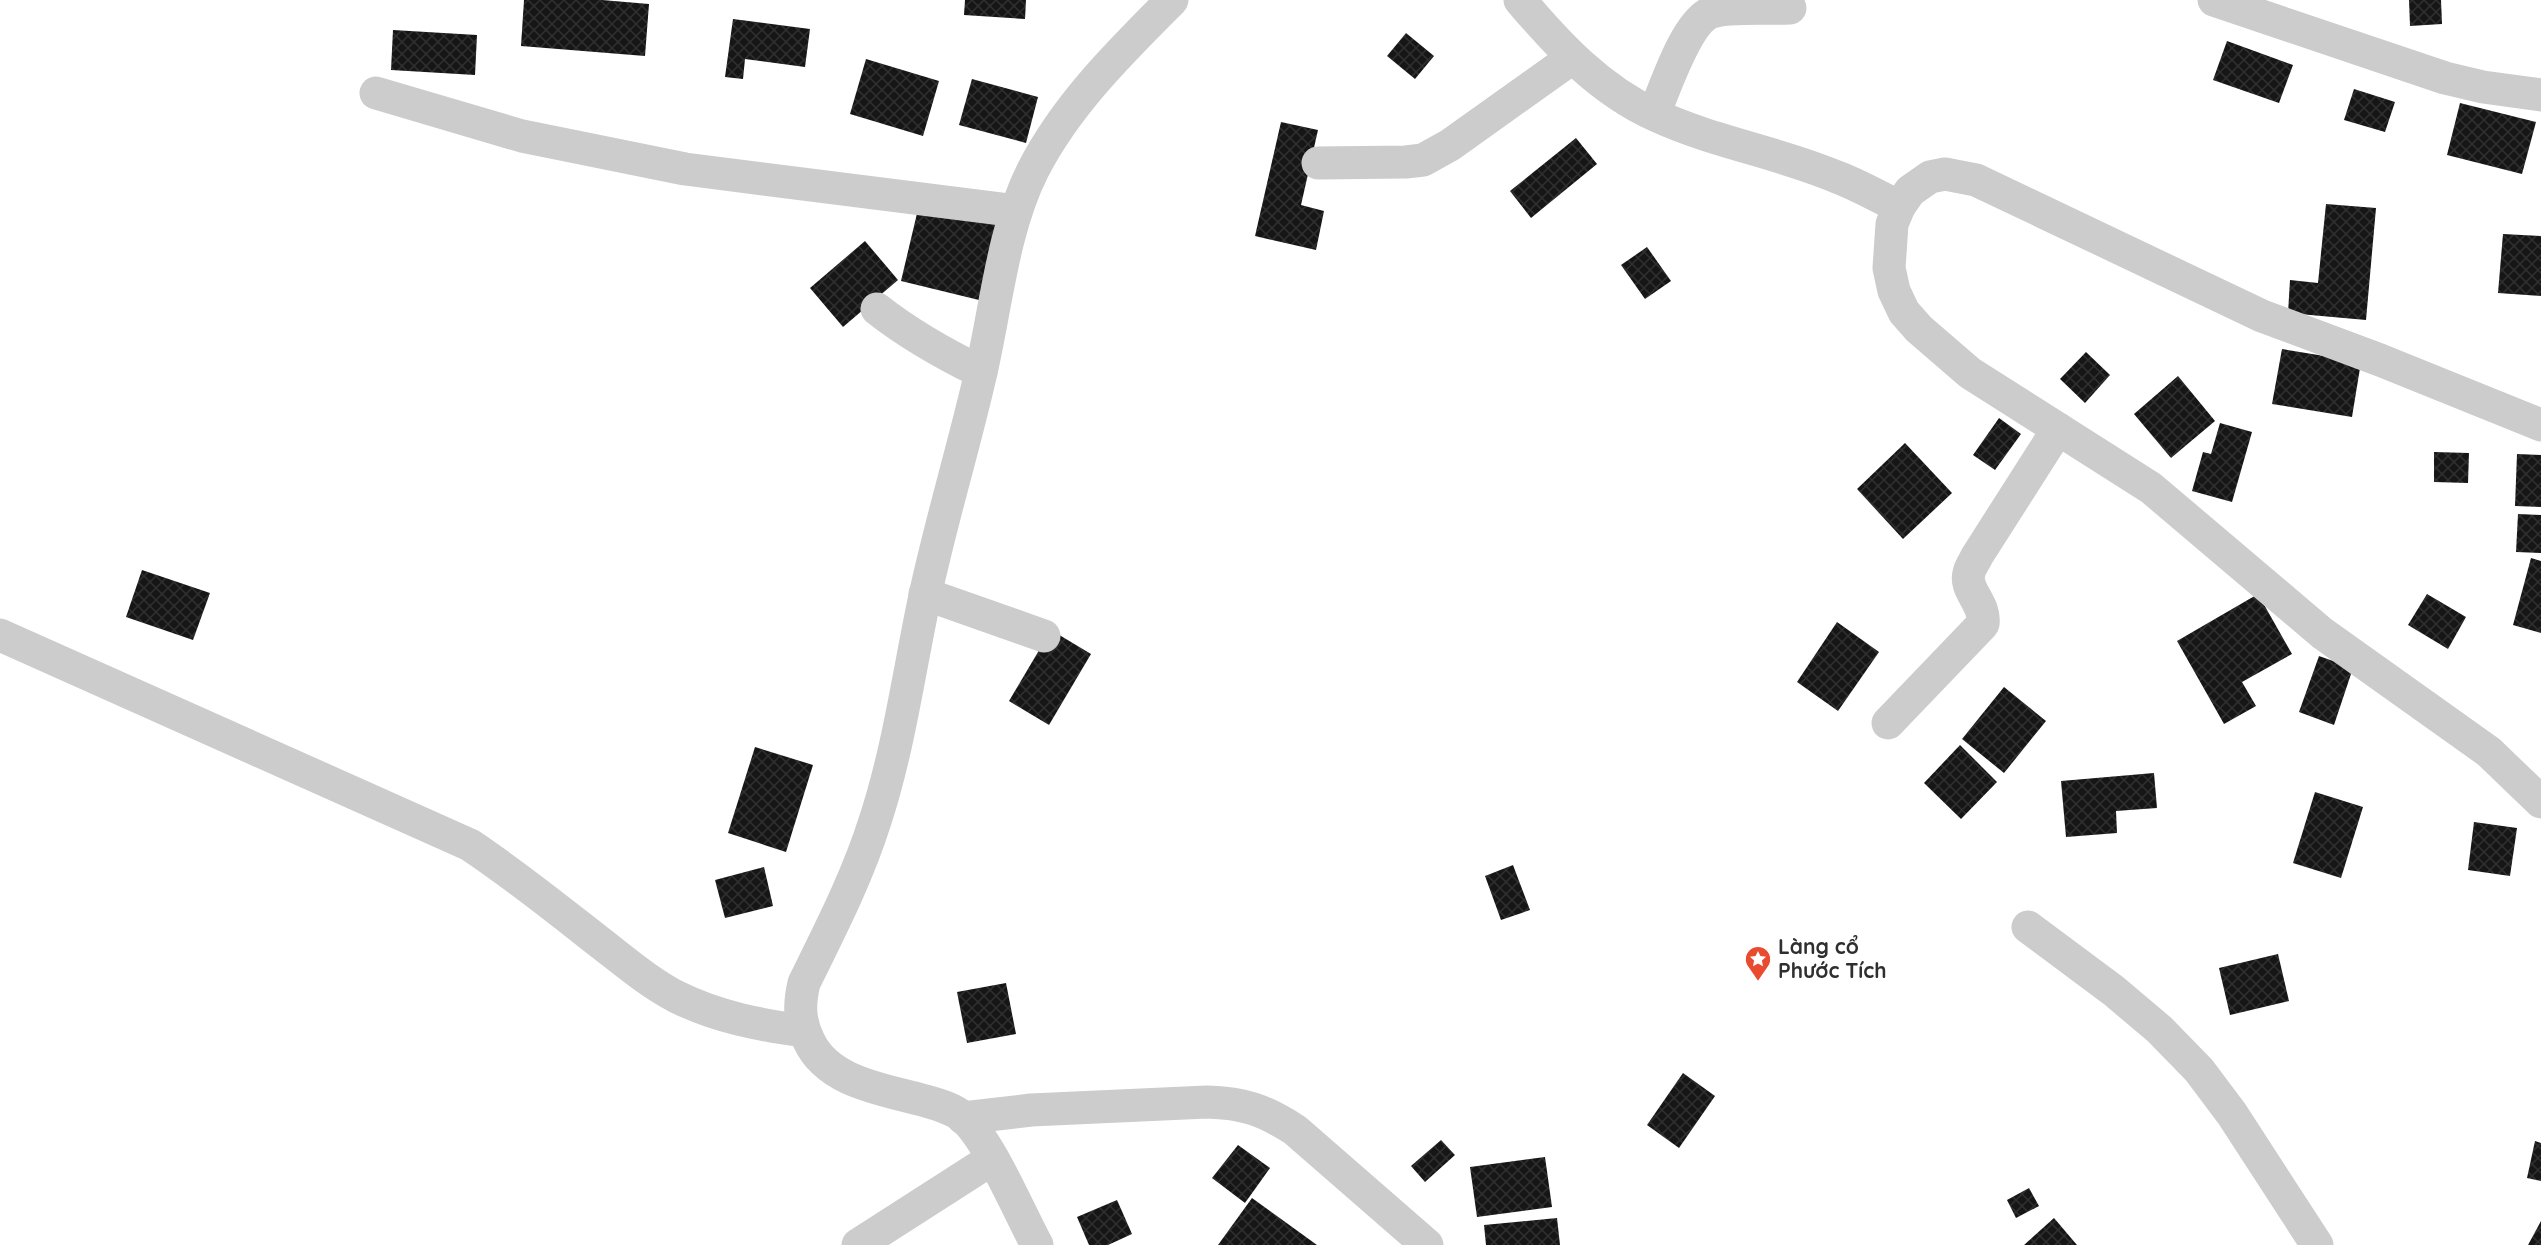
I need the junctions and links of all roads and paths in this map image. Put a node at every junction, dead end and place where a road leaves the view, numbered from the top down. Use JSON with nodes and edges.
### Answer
{"nodes":[{"id":1,"x":1172,"y":0,"type":"edge"},
{"id":2,"x":1520,"y":0,"type":"edge"},
{"id":3,"x":2214,"y":0,"type":"edge"},
{"id":4,"x":1790,"y":8,"type":"dead end"},
{"id":5,"x":1572,"y":58,"type":"junction"},
{"id":6,"x":376,"y":93,"type":"dead end"},
{"id":7,"x":2541,"y":95,"type":"edge"},
{"id":8,"x":1654,"y":114,"type":"junction"},
{"id":9,"x":1318,"y":163,"type":"dead end"},
{"id":10,"x":1899,"y":207,"type":"junction"},
{"id":11,"x":1016,"y":211,"type":"junction"},
{"id":12,"x":878,"y":309,"type":"dead end"},
{"id":13,"x":981,"y":372,"type":"junction"},
{"id":14,"x":2541,"y":426,"type":"edge"},
{"id":15,"x":2058,"y":429,"type":"junction"},
{"id":16,"x":925,"y":594,"type":"junction"},
{"id":17,"x":0,"y":635,"type":"edge"},
{"id":18,"x":1044,"y":636,"type":"dead end"},
{"id":19,"x":1888,"y":723,"type":"dead end"},
{"id":20,"x":2541,"y":802,"type":"edge"},
{"id":21,"x":2028,"y":927,"type":"dead end"},
{"id":22,"x":804,"y":1031,"type":"junction"},
{"id":23,"x":963,"y":1118,"type":"junction"},
{"id":24,"x":992,"y":1159,"type":"junction"},
{"id":25,"x":858,"y":1245,"type":"edge"},
{"id":26,"x":1037,"y":1245,"type":"edge"},
{"id":27,"x":1427,"y":1245,"type":"edge"},
{"id":28,"x":2317,"y":1245,"type":"edge"}],
"edges":[{"from":1,"to":11,"type":"street"},
{"from":2,"to":5,"type":"street"},
{"from":3,"to":7,"type":"street"},
{"from":4,"to":8,"type":"street"},
{"from":5,"to":8,"type":"street"},
{"from":5,"to":9,"type":"street"},
{"from":6,"to":11,"type":"street"},
{"from":8,"to":10,"type":"street"},
{"from":10,"to":14,"type":"street"},
{"from":10,"to":15,"type":"street"},
{"from":11,"to":13,"type":"street"},
{"from":12,"to":13,"type":"street"},
{"from":13,"to":16,"type":"street"},
{"from":15,"to":19,"type":"street"},
{"from":15,"to":20,"type":"street"},
{"from":16,"to":18,"type":"street"},
{"from":16,"to":22,"type":"street"},
{"from":17,"to":22,"type":"street"},
{"from":21,"to":28,"type":"street"},
{"from":22,"to":23,"type":"street"},
{"from":23,"to":24,"type":"street"},
{"from":23,"to":27,"type":"street"},
{"from":24,"to":25,"type":"street"},
{"from":24,"to":26,"type":"street"}]}
